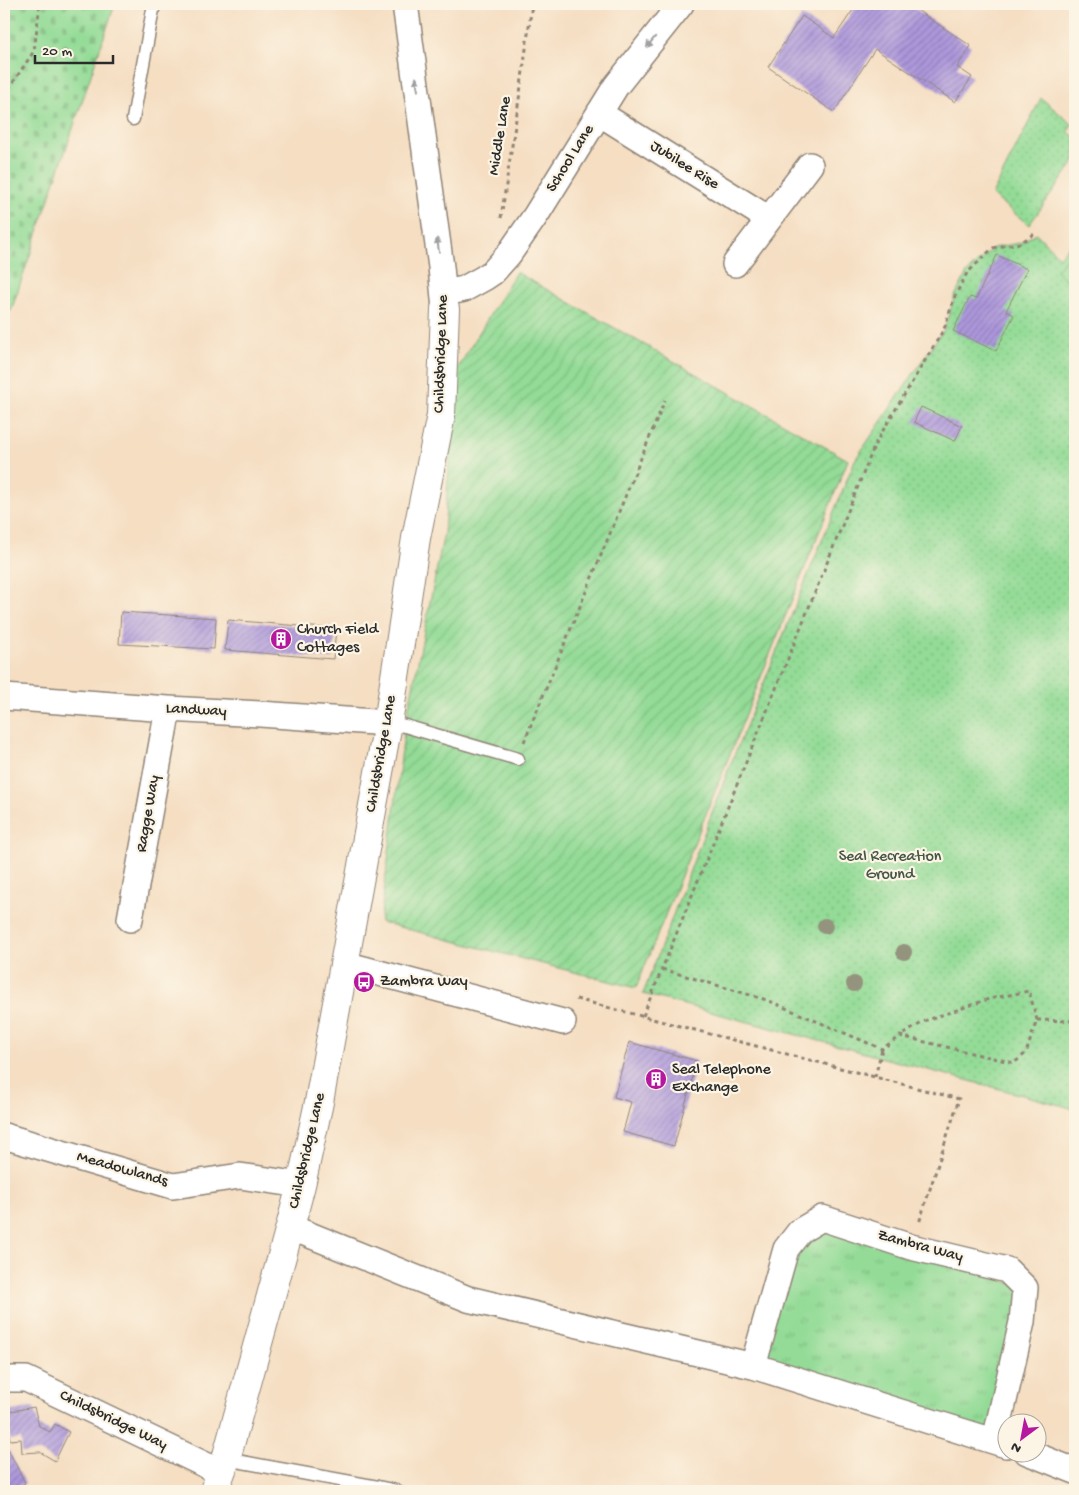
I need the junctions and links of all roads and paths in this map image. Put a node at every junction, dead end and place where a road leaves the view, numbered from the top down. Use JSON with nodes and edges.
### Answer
{"nodes":[{"id":1,"x":40,"y":4,"type":"edge"},
{"id":2,"x":154,"y":4,"type":"edge"},
{"id":3,"x":406,"y":4,"type":"edge"},
{"id":4,"x":532,"y":4,"type":"edge"},
{"id":5,"x":681,"y":4,"type":"edge"},
{"id":6,"x":4,"y":96,"type":"edge"},
{"id":7,"x":599,"y":113,"type":"junction"},
{"id":8,"x":133,"y":119,"type":"dead end"},
{"id":9,"x":810,"y":165,"type":"dead end"},
{"id":10,"x":769,"y":219,"type":"junction"},
{"id":11,"x":500,"y":223,"type":"dead end"},
{"id":12,"x":1036,"y":233,"type":"dead end"},
{"id":13,"x":735,"y":264,"type":"dead end"},
{"id":14,"x":445,"y":301,"type":"junction"},
{"id":15,"x":665,"y":400,"type":"dead end"},
{"id":16,"x":4,"y":697,"type":"edge"},
{"id":17,"x":168,"y":710,"type":"junction"},
{"id":18,"x":388,"y":723,"type":"junction"},
{"id":19,"x":518,"y":759,"type":"joint"},
{"id":20,"x":130,"y":919,"type":"dead end"},
{"id":21,"x":344,"y":964,"type":"junction"},
{"id":22,"x":662,"y":969,"type":"junction"},
{"id":23,"x":567,"y":997,"type":"dead end"},
{"id":24,"x":643,"y":1016,"type":"junction"},
{"id":25,"x":1037,"y":1020,"type":"junction"},
{"id":26,"x":1075,"y":1021,"type":"edge"},
{"id":27,"x":563,"y":1022,"type":"dead end"},
{"id":28,"x":900,"y":1036,"type":"junction"},
{"id":29,"x":882,"y":1049,"type":"junction"},
{"id":30,"x":875,"y":1077,"type":"junction"},
{"id":31,"x":4,"y":1136,"type":"edge"},
{"id":32,"x":301,"y":1185,"type":"junction"},
{"id":33,"x":290,"y":1227,"type":"junction"},
{"id":34,"x":911,"y":1247,"type":"junction"},
{"id":35,"x":753,"y":1366,"type":"junction"},
{"id":36,"x":4,"y":1379,"type":"edge"},
{"id":37,"x":1006,"y":1412,"type":"edge"},
{"id":38,"x":996,"y":1440,"type":"edge"},
{"id":39,"x":1046,"y":1460,"type":"edge"},
{"id":40,"x":1075,"y":1471,"type":"edge"},
{"id":41,"x":220,"y":1474,"type":"edge"},
{"id":42,"x":397,"y":1491,"type":"edge"}],
"edges":[{"from":1,"to":6,"type":"path"},
{"from":2,"to":8,"type":"lane"},
{"from":14,"to":3,"type":"street","name":"Childsbridge Lane","one_way":true},
{"from":4,"to":11,"type":"path","name":"Middle Lane"},
{"from":5,"to":7,"type":"street","name":"School Lane","one_way":true},
{"from":7,"to":10,"type":"street","name":"Jubilee Rise"},
{"from":7,"to":14,"type":"street","name":"School Lane"},
{"from":9,"to":10,"type":"street"},
{"from":10,"to":13,"type":"street"},
{"from":12,"to":22,"type":"path"},
{"from":14,"to":18,"type":"street","name":"Childsbridge Lane"},
{"from":15,"to":19,"type":"path"},
{"from":16,"to":17,"type":"street","name":"Landway"},
{"from":17,"to":18,"type":"street","name":"Landway"},
{"from":17,"to":20,"type":"street","name":"Ragge Way"},
{"from":18,"to":19,"type":"lane"},
{"from":18,"to":21,"type":"street","name":"Childsbridge Lane"},
{"from":21,"to":27,"type":"street"},
{"from":21,"to":32,"type":"street","name":"Childsbridge Lane"},
{"from":22,"to":24,"type":"path"},
{"from":22,"to":29,"type":"path"},
{"from":23,"to":24,"type":"path"},
{"from":24,"to":30,"type":"path"},
{"from":25,"to":26,"type":"path"},
{"from":25,"to":28,"type":"path"},
{"from":25,"to":28,"type":"path"},
{"from":28,"to":29,"type":"path"},
{"from":29,"to":30,"type":"path"},
{"from":30,"to":34,"type":"path"},
{"from":31,"to":32,"type":"street","name":"Meadowlands"},
{"from":32,"to":33,"type":"street","name":"Childsbridge Lane"},
{"from":33,"to":35,"type":"street","name":"Zambra Way"},
{"from":33,"to":41,"type":"street","name":"Childsbridge Lane"},
{"from":34,"to":35,"type":"street","name":"Zambra Way"},
{"from":34,"to":37,"type":"street","name":"Zambra Way"},
{"from":35,"to":38,"type":"street","name":"Zambra Way"},
{"from":36,"to":41,"type":"street","name":"Childsbridge Way"},
{"from":39,"to":40,"type":"street"},
{"from":41,"to":42,"type":"lane"}]}
